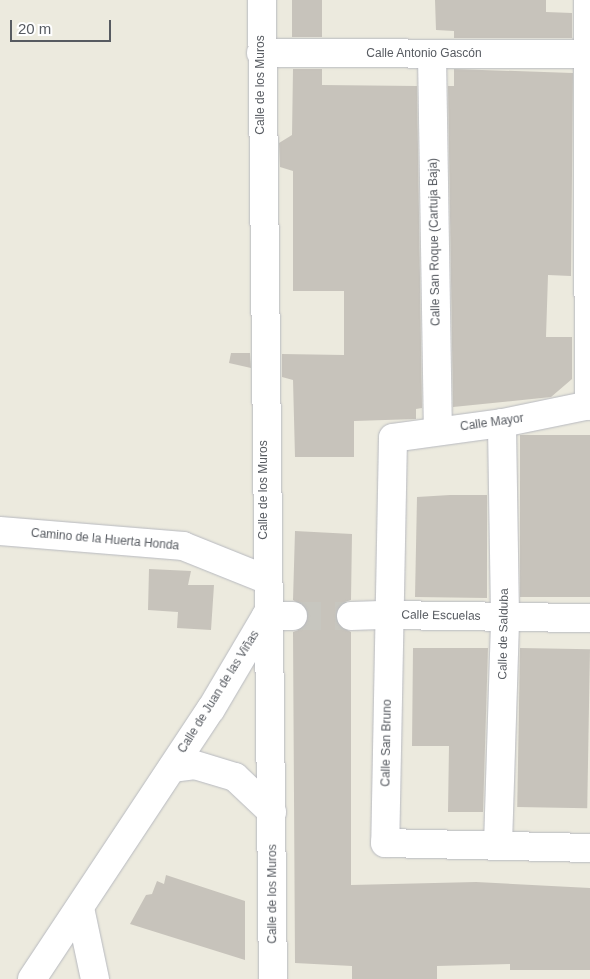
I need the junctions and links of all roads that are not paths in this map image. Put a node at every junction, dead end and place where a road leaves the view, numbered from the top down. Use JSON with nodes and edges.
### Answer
{"nodes":[{"id":1,"x":262,"y":0,"type":"edge"},
{"id":2,"x":588,"y":0,"type":"edge"},
{"id":3,"x":261,"y":53,"type":"junction"},
{"id":4,"x":432,"y":54,"type":"junction"},
{"id":5,"x":588,"y":54,"type":"junction"},
{"id":6,"x":589,"y":405,"type":"edge"},
{"id":7,"x":502,"y":423,"type":"junction"},
{"id":8,"x":438,"y":429,"type":"junction"},
{"id":9,"x":393,"y":438,"type":"joint"},
{"id":10,"x":0,"y":531,"type":"edge"},
{"id":11,"x":265,"y":579,"type":"junction"},
{"id":12,"x":389,"y":615,"type":"junction"},
{"id":13,"x":266,"y":616,"type":"junction"},
{"id":14,"x":293,"y":616,"type":"tunnel mouth"},
{"id":15,"x":351,"y":616,"type":"tunnel mouth"},
{"id":16,"x":505,"y":617,"type":"junction"},
{"id":17,"x":590,"y":618,"type":"edge"},
{"id":18,"x":172,"y":768,"type":"junction"},
{"id":19,"x":272,"y":812,"type":"junction"},
{"id":20,"x":498,"y":845,"type":"junction"},
{"id":21,"x":590,"y":848,"type":"edge"},
{"id":22,"x":80,"y":908,"type":"junction"},
{"id":23,"x":91,"y":973,"type":"edge"},
{"id":24,"x":32,"y":979,"type":"edge"},
{"id":25,"x":273,"y":979,"type":"edge"}],
"edges":[{"from":1,"to":3,"type":"street","name":"Calle de los Muros"},
{"from":2,"to":5,"type":"street"},
{"from":3,"to":4,"type":"street","name":"Calle Antonio Gascón"},
{"from":3,"to":11,"type":"street","name":"Calle de los Muros"},
{"from":4,"to":5,"type":"street","name":"Calle Antonio Gascón"},
{"from":4,"to":8,"type":"street","name":"Calle San Roque (Cartuja Baja)"},
{"from":5,"to":6,"type":"street"},
{"from":6,"to":7,"type":"street","name":"Calle Mayor"},
{"from":7,"to":8,"type":"street","name":"Calle Mayor"},
{"from":7,"to":16,"type":"street","name":"Calle de Salduba"},
{"from":8,"to":9,"type":"street","name":"Calle Mayor"},
{"from":9,"to":12,"type":"street","name":"Calle San Bruno"},
{"from":10,"to":11,"type":"street","name":"Camino de la Huerta Honda"},
{"from":11,"to":13,"type":"street","name":"Calle de los Muros"},
{"from":12,"to":15,"type":"street","name":"Calle Escuelas"},
{"from":12,"to":16,"type":"street","name":"Calle Escuelas"},
{"from":12,"to":20,"type":"street","name":"Calle San Bruno"},
{"from":13,"to":14,"type":"street"},
{"from":13,"to":18,"type":"street","name":"Calle de Juan de las Viñas"},
{"from":13,"to":19,"type":"street","name":"Calle de los Muros"},
{"from":16,"to":17,"type":"street","name":"Calle Escuelas"},
{"from":16,"to":20,"type":"street","name":"Calle de Salduba"},
{"from":18,"to":19,"type":"street","name":"Calle de Juan de las Viñas"},
{"from":18,"to":22,"type":"street","name":"Calle de Juan de las Viñas"},
{"from":19,"to":25,"type":"street","name":"Calle de los Muros"},
{"from":20,"to":21,"type":"street","name":"Calle San Bruno"},
{"from":22,"to":23,"type":"street"},
{"from":22,"to":24,"type":"street","name":"Calle de Juan de las Viñas"}]}
